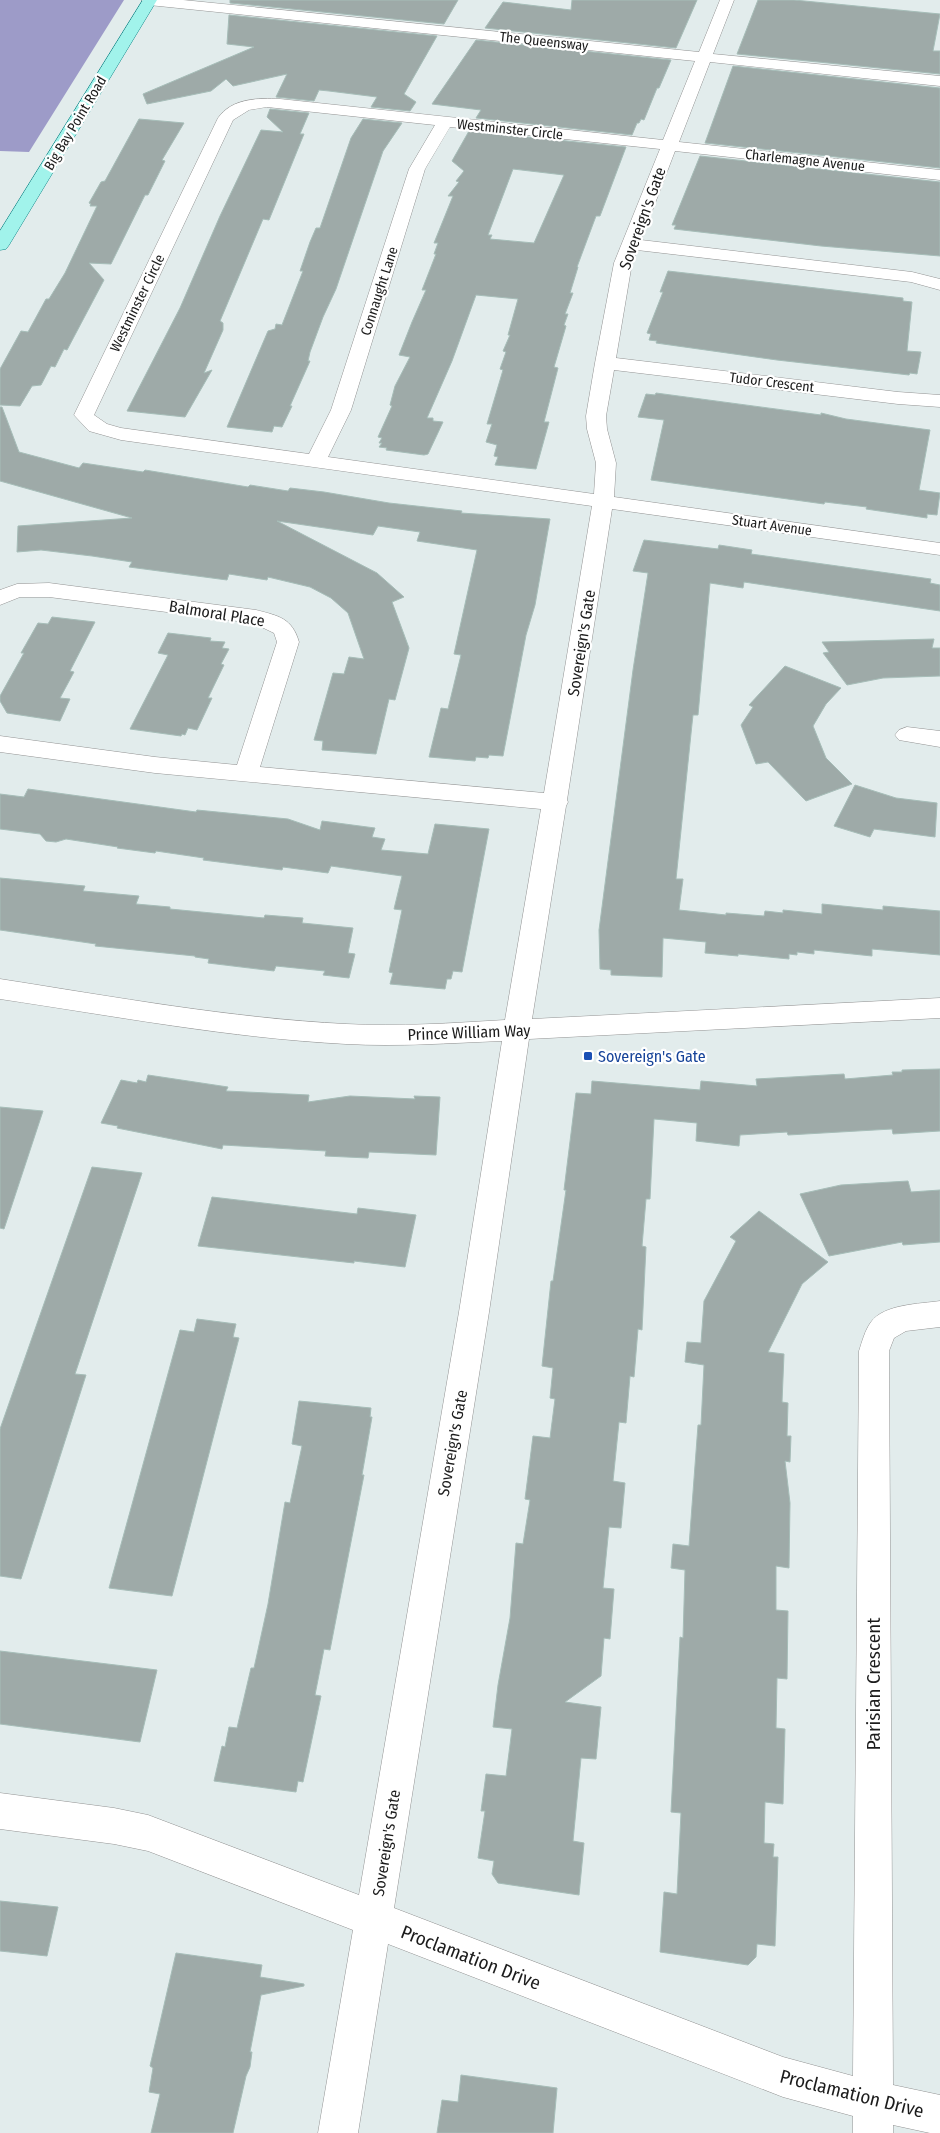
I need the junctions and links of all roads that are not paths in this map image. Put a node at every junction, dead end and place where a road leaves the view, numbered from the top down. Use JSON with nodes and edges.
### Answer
{"nodes":[{"id":1,"x":727,"y":0,"type":"edge"},
{"id":2,"x":149,"y":1,"type":"edge"},
{"id":3,"x":704,"y":57,"type":"junction"},
{"id":4,"x":940,"y":81,"type":"edge"},
{"id":5,"x":445,"y":122,"type":"junction"},
{"id":6,"x":669,"y":145,"type":"junction"},
{"id":7,"x":940,"y":175,"type":"edge"},
{"id":8,"x":630,"y":244,"type":"junction"},
{"id":9,"x":0,"y":245,"type":"edge"},
{"id":10,"x":940,"y":285,"type":"edge"},
{"id":11,"x":604,"y":363,"type":"junction"},
{"id":12,"x":940,"y":401,"type":"edge"},
{"id":13,"x":316,"y":461,"type":"junction"},
{"id":14,"x":603,"y":502,"type":"junction"},
{"id":15,"x":940,"y":549,"type":"edge"},
{"id":16,"x":0,"y":598,"type":"edge"},
{"id":17,"x":907,"y":735,"type":"dead end"},
{"id":18,"x":940,"y":739,"type":"edge"},
{"id":19,"x":0,"y":744,"type":"edge"},
{"id":20,"x":246,"y":773,"type":"junction"},
{"id":21,"x":556,"y":802,"type":"junction"},
{"id":22,"x":0,"y":989,"type":"edge"},
{"id":23,"x":940,"y":1008,"type":"edge"},
{"id":24,"x":517,"y":1030,"type":"junction"},
{"id":25,"x":940,"y":1314,"type":"edge"},
{"id":26,"x":0,"y":1811,"type":"edge"},
{"id":27,"x":373,"y":1919,"type":"junction"},
{"id":28,"x":940,"y":2115,"type":"edge"},
{"id":29,"x":873,"y":2117,"type":"edge"},
{"id":30,"x":338,"y":2133,"type":"edge"}],
"edges":[{"from":1,"to":3,"type":"street","name":"Sovereign's Gate"},
{"from":2,"to":3,"type":"street","name":"The Queensway"},
{"from":2,"to":9,"type":"main road","name":"Big Bay Point Road"},
{"from":3,"to":4,"type":"street","name":"The Queensway"},
{"from":3,"to":6,"type":"street","name":"Sovereign's Gate"},
{"from":5,"to":6,"type":"street","name":"Westminster Circle"},
{"from":5,"to":13,"type":"street","name":"Connaught Lane"},
{"from":5,"to":13,"type":"street","name":"Westminster Circle"},
{"from":6,"to":7,"type":"street","name":"Charlemagne Avenue"},
{"from":6,"to":8,"type":"street","name":"Sovereign's Gate"},
{"from":8,"to":10,"type":"street"},
{"from":8,"to":11,"type":"street","name":"Sovereign's Gate"},
{"from":11,"to":12,"type":"street","name":"Tudor Crescent"},
{"from":11,"to":14,"type":"street","name":"Sovereign's Gate"},
{"from":13,"to":14,"type":"street","name":"Westminster Circle"},
{"from":14,"to":15,"type":"street","name":"Stuart Avenue"},
{"from":14,"to":21,"type":"street","name":"Sovereign's Gate"},
{"from":16,"to":20,"type":"street","name":"Balmoral Place"},
{"from":17,"to":18,"type":"street"},
{"from":19,"to":20,"type":"street"},
{"from":20,"to":21,"type":"street"},
{"from":21,"to":24,"type":"street","name":"Sovereign's Gate"},
{"from":22,"to":24,"type":"street","name":"Prince William Way"},
{"from":23,"to":24,"type":"street","name":"Prince William Way"},
{"from":24,"to":27,"type":"street","name":"Sovereign's Gate"},
{"from":25,"to":29,"type":"street","name":"Parisian Crescent"},
{"from":26,"to":27,"type":"street","name":"Proclamation Drive"},
{"from":27,"to":29,"type":"street","name":"Proclamation Drive"},
{"from":27,"to":30,"type":"street","name":"Sovereign's Gate"},
{"from":28,"to":29,"type":"street","name":"Proclamation Drive"}]}
